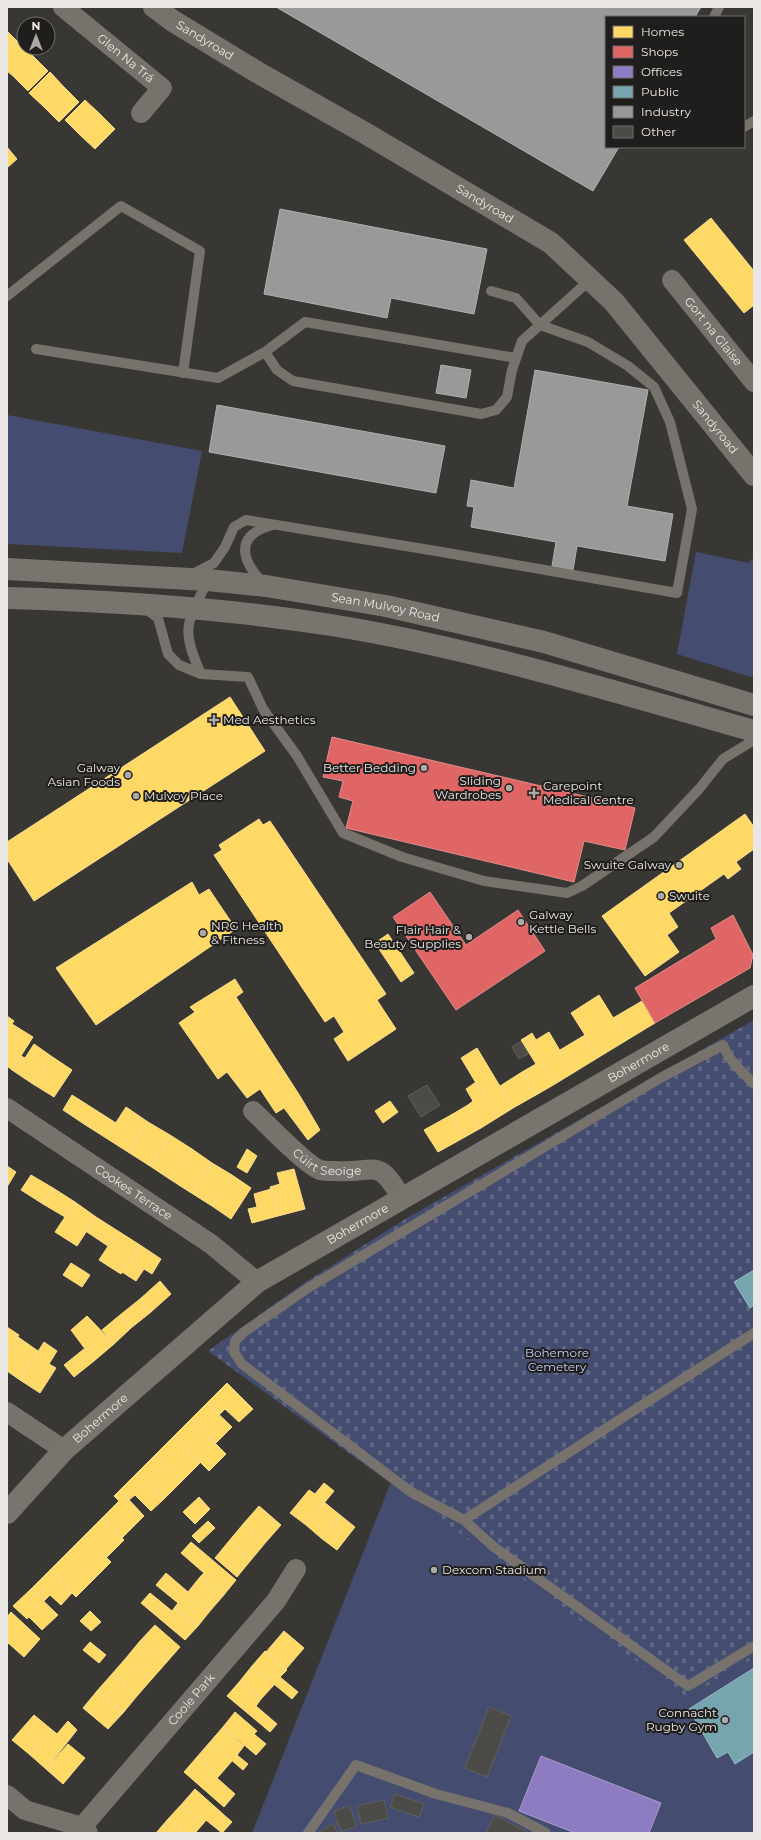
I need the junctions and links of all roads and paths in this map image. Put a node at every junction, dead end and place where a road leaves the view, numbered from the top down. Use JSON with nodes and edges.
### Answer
{"nodes":[{"id":1,"x":63,"y":7,"type":"edge"},
{"id":2,"x":154,"y":7,"type":"edge"},
{"id":3,"x":719,"y":7,"type":"edge"},
{"id":4,"x":714,"y":16,"type":"edge"},
{"id":5,"x":141,"y":113,"type":"dead end"},
{"id":6,"x":754,"y":121,"type":"edge"},
{"id":7,"x":745,"y":126,"type":"edge"},
{"id":8,"x":591,"y":279,"type":"junction"},
{"id":9,"x":672,"y":280,"type":"dead end"},
{"id":10,"x":491,"y":291,"type":"dead end"},
{"id":11,"x":7,"y":296,"type":"edge"},
{"id":12,"x":540,"y":325,"type":"junction"},
{"id":13,"x":36,"y":349,"type":"dead end"},
{"id":14,"x":265,"y":352,"type":"junction"},
{"id":15,"x":516,"y":358,"type":"junction"},
{"id":16,"x":183,"y":373,"type":"junction"},
{"id":17,"x":754,"y":382,"type":"edge"},
{"id":18,"x":754,"y":475,"type":"edge"},
{"id":19,"x":275,"y":524,"type":"junction"},
{"id":20,"x":7,"y":569,"type":"edge"},
{"id":21,"x":185,"y":578,"type":"junction"},
{"id":22,"x":208,"y":580,"type":"junction"},
{"id":23,"x":266,"y":586,"type":"junction"},
{"id":24,"x":7,"y":598,"type":"edge"},
{"id":25,"x":139,"y":604,"type":"junction"},
{"id":26,"x":195,"y":607,"type":"junction"},
{"id":27,"x":201,"y":674,"type":"junction"},
{"id":28,"x":754,"y":705,"type":"edge"},
{"id":29,"x":754,"y":731,"type":"edge"},
{"id":30,"x":754,"y":740,"type":"edge"},
{"id":31,"x":754,"y":996,"type":"edge"},
{"id":32,"x":754,"y":1084,"type":"edge"},
{"id":33,"x":7,"y":1108,"type":"edge"},
{"id":34,"x":253,"y":1112,"type":"dead end"},
{"id":35,"x":402,"y":1199,"type":"junction"},
{"id":36,"x":257,"y":1282,"type":"junction"},
{"id":37,"x":754,"y":1333,"type":"edge"},
{"id":38,"x":7,"y":1412,"type":"edge"},
{"id":39,"x":64,"y":1450,"type":"junction"},
{"id":40,"x":7,"y":1513,"type":"edge"},
{"id":41,"x":464,"y":1520,"type":"junction"},
{"id":42,"x":296,"y":1570,"type":"dead end"},
{"id":43,"x":754,"y":1646,"type":"edge"},
{"id":44,"x":7,"y":1795,"type":"edge"},
{"id":45,"x":85,"y":1830,"type":"edge"},
{"id":46,"x":308,"y":1833,"type":"edge"},
{"id":47,"x":546,"y":1833,"type":"edge"}],
"edges":[{"from":1,"to":5,"type":"street","name":"Glen Na Trá"},
{"from":2,"to":8,"type":"street","name":"Sandyroad"},
{"from":3,"to":4,"type":"lane"},
{"from":6,"to":7,"type":"lane"},
{"from":8,"to":12,"type":"lane"},
{"from":8,"to":18,"type":"street","name":"Sandyroad"},
{"from":9,"to":17,"type":"street","name":"Gort na Glaise"},
{"from":10,"to":12,"type":"lane"},
{"from":11,"to":16,"type":"lane"},
{"from":12,"to":15,"type":"lane"},
{"from":12,"to":19,"type":"lane"},
{"from":13,"to":16,"type":"lane"},
{"from":14,"to":15,"type":"lane"},
{"from":14,"to":15,"type":"lane"},
{"from":14,"to":16,"type":"lane"},
{"from":19,"to":21,"type":"lane"},
{"from":19,"to":23,"type":"lane"},
{"from":20,"to":21,"type":"main road","name":"Sean Mulvoy Road"},
{"from":21,"to":22,"type":"main road","name":"Sean Mulvoy Road"},
{"from":22,"to":23,"type":"main road","name":"Sean Mulvoy Road"},
{"from":22,"to":26,"type":"lane"},
{"from":23,"to":28,"type":"main road","name":"Sean Mulvoy Road"},
{"from":24,"to":25,"type":"main road"},
{"from":25,"to":26,"type":"main road"},
{"from":25,"to":27,"type":"lane"},
{"from":26,"to":27,"type":"lane"},
{"from":26,"to":29,"type":"main road"},
{"from":27,"to":30,"type":"lane"},
{"from":31,"to":35,"type":"main road","name":"Bohermore"},
{"from":32,"to":41,"type":"lane"},
{"from":33,"to":36,"type":"street","name":"Cookes Terrace"},
{"from":34,"to":35,"type":"street","name":"Cúirt Seoige"},
{"from":35,"to":36,"type":"main road","name":"Bohermore"},
{"from":36,"to":39,"type":"main road","name":"Bohermore"},
{"from":37,"to":41,"type":"lane"},
{"from":38,"to":39,"type":"street"},
{"from":39,"to":40,"type":"main road","name":"Bohermore"},
{"from":41,"to":43,"type":"lane"},
{"from":42,"to":45,"type":"street","name":"Coole Park"},
{"from":44,"to":45,"type":"street","name":"Coole Park"},
{"from":46,"to":47,"type":"lane"}]}
